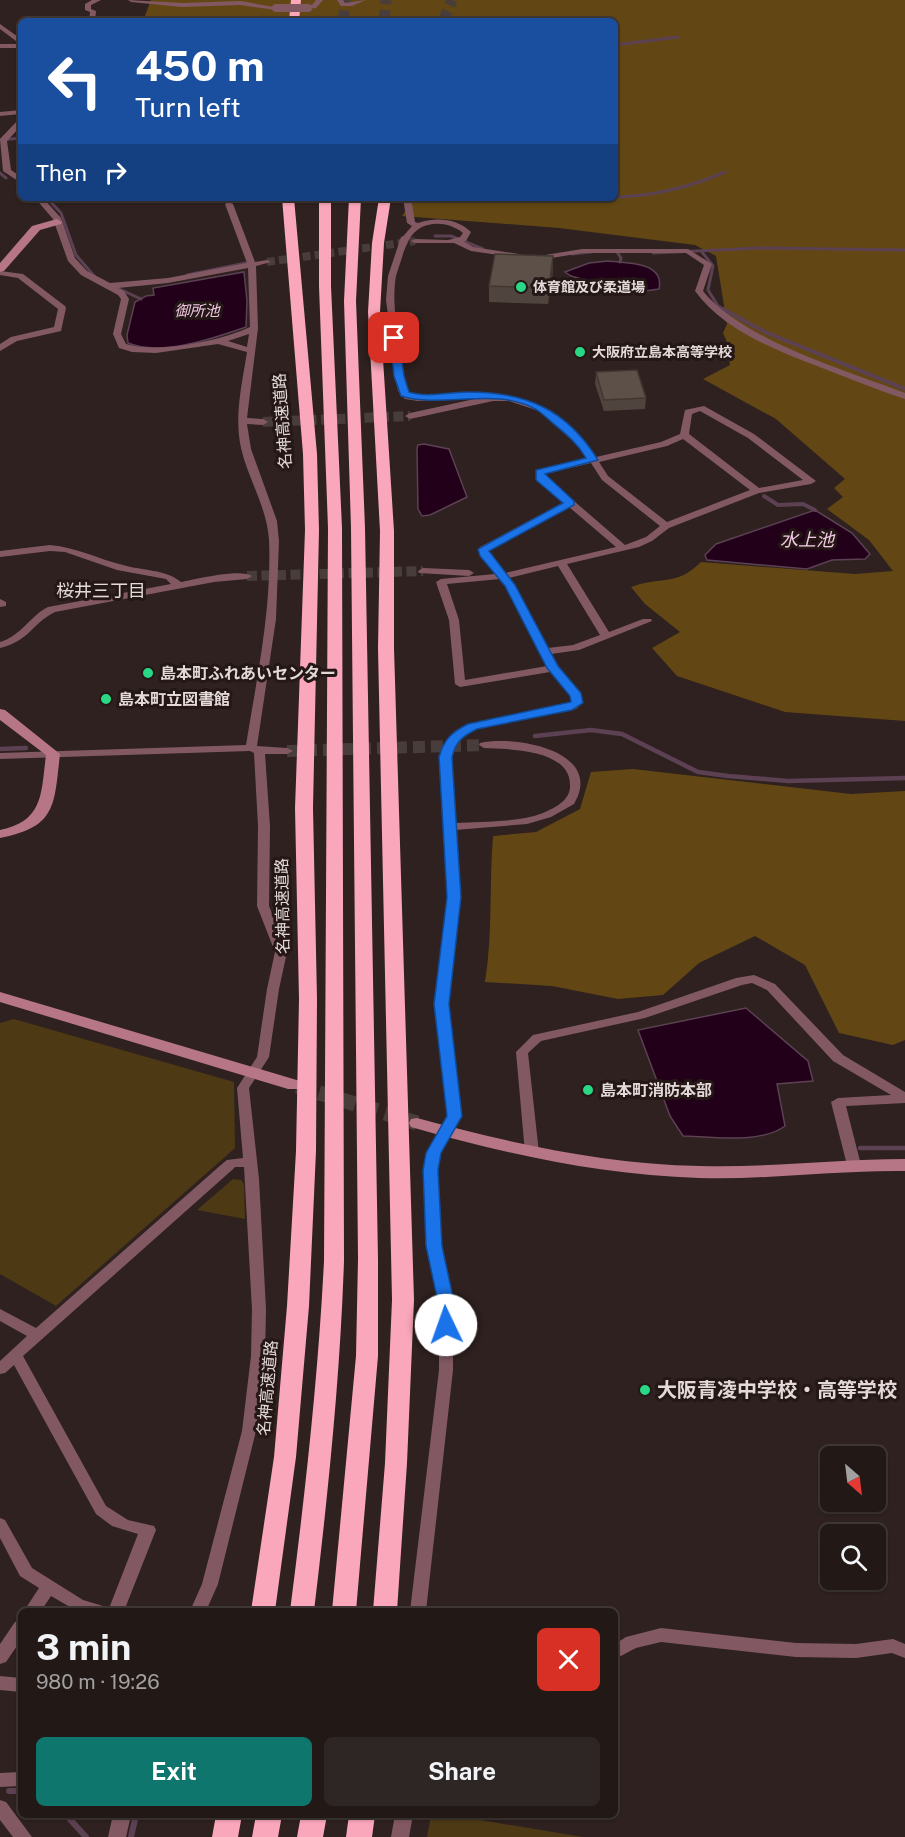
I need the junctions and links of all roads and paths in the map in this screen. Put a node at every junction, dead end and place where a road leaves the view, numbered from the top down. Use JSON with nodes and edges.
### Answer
{"nodes":[{"id":1,"x":98,"y":0,"type":"edge"},
{"id":2,"x":131,"y":0,"type":"edge"},
{"id":3,"x":296,"y":0,"type":"edge"},
{"id":4,"x":320,"y":0,"type":"edge"},
{"id":5,"x":340,"y":0,"type":"edge"},
{"id":6,"x":363,"y":0,"type":"edge"},
{"id":7,"x":92,"y":18,"type":"edge"},
{"id":8,"x":294,"y":18,"type":"edge"},
{"id":9,"x":0,"y":26,"type":"edge"},
{"id":10,"x":18,"y":41,"type":"edge"},
{"id":11,"x":18,"y":44,"type":"edge"},
{"id":12,"x":0,"y":46,"type":"edge"},
{"id":13,"x":18,"y":112,"type":"edge"},
{"id":14,"x":0,"y":114,"type":"edge"},
{"id":15,"x":18,"y":125,"type":"edge"},
{"id":16,"x":18,"y":136,"type":"edge"},
{"id":17,"x":5,"y":138,"type":"junction"},
{"id":18,"x":18,"y":180,"type":"edge"},
{"id":19,"x":42,"y":201,"type":"edge"},
{"id":20,"x":288,"y":201,"type":"edge"},
{"id":21,"x":325,"y":201,"type":"edge"},
{"id":22,"x":355,"y":201,"type":"edge"},
{"id":23,"x":385,"y":201,"type":"edge"},
{"id":24,"x":407,"y":201,"type":"edge"},
{"id":25,"x":229,"y":204,"type":"dead end"},
{"id":26,"x":57,"y":222,"type":"junction"},
{"id":27,"x":413,"y":229,"type":"junction"},
{"id":28,"x":458,"y":240,"type":"junction"},
{"id":29,"x":416,"y":241,"type":"tunnel mouth"},
{"id":30,"x":267,"y":262,"type":"tunnel mouth"},
{"id":31,"x":252,"y":263,"type":"junction"},
{"id":32,"x":0,"y":271,"type":"edge"},
{"id":33,"x":112,"y":286,"type":"junction"},
{"id":34,"x":254,"y":328,"type":"junction"},
{"id":35,"x":218,"y":341,"type":"junction"},
{"id":36,"x":0,"y":348,"type":"edge"},
{"id":37,"x":252,"y":351,"type":"junction"},
{"id":38,"x":905,"y":396,"type":"edge"},
{"id":39,"x":493,"y":398,"type":"junction"},
{"id":40,"x":410,"y":416,"type":"tunnel mouth"},
{"id":41,"x":242,"y":421,"type":"junction"},
{"id":42,"x":263,"y":422,"type":"tunnel mouth"},
{"id":43,"x":684,"y":435,"type":"junction"},
{"id":44,"x":592,"y":460,"type":"junction"},
{"id":45,"x":757,"y":491,"type":"junction"},
{"id":46,"x":570,"y":503,"type":"junction"},
{"id":47,"x":666,"y":526,"type":"junction"},
{"id":48,"x":622,"y":547,"type":"junction"},
{"id":49,"x":0,"y":554,"type":"edge"},
{"id":50,"x":561,"y":563,"type":"junction"},
{"id":51,"x":423,"y":571,"type":"tunnel mouth"},
{"id":52,"x":248,"y":576,"type":"tunnel mouth"},
{"id":53,"x":503,"y":576,"type":"junction"},
{"id":54,"x":179,"y":585,"type":"junction"},
{"id":55,"x":648,"y":621,"type":"dead end"},
{"id":56,"x":606,"y":636,"type":"junction"},
{"id":57,"x":0,"y":645,"type":"edge"},
{"id":58,"x":545,"y":652,"type":"junction"},
{"id":59,"x":553,"y":668,"type":"junction"},
{"id":60,"x":0,"y":713,"type":"edge"},
{"id":61,"x":484,"y":745,"type":"tunnel mouth"},
{"id":62,"x":255,"y":749,"type":"junction"},
{"id":63,"x":287,"y":751,"type":"tunnel mouth"},
{"id":64,"x":53,"y":754,"type":"junction"},
{"id":65,"x":0,"y":756,"type":"edge"},
{"id":66,"x":450,"y":826,"type":"junction"},
{"id":67,"x":0,"y":834,"type":"edge"},
{"id":68,"x":0,"y":997,"type":"edge"},
{"id":69,"x":255,"y":1073,"type":"junction"},
{"id":70,"x":294,"y":1085,"type":"tunnel mouth"},
{"id":71,"x":905,"y":1099,"type":"edge"},
{"id":72,"x":417,"y":1123,"type":"tunnel mouth"},
{"id":73,"x":447,"y":1132,"type":"junction"},
{"id":74,"x":532,"y":1153,"type":"junction"},
{"id":75,"x":249,"y":1162,"type":"junction"},
{"id":76,"x":854,"y":1165,"type":"junction"},
{"id":77,"x":905,"y":1165,"type":"edge"},
{"id":78,"x":0,"y":1314,"type":"edge"},
{"id":79,"x":38,"y":1336,"type":"junction"},
{"id":80,"x":16,"y":1356,"type":"junction"},
{"id":81,"x":0,"y":1369,"type":"edge"},
{"id":82,"x":0,"y":1524,"type":"edge"},
{"id":83,"x":48,"y":1587,"type":"junction"},
{"id":84,"x":34,"y":1608,"type":"edge"},
{"id":85,"x":88,"y":1608,"type":"edge"},
{"id":86,"x":117,"y":1608,"type":"edge"},
{"id":87,"x":199,"y":1608,"type":"edge"},
{"id":88,"x":263,"y":1608,"type":"edge"},
{"id":89,"x":302,"y":1608,"type":"edge"},
{"id":90,"x":344,"y":1608,"type":"edge"},
{"id":91,"x":385,"y":1608,"type":"edge"},
{"id":92,"x":418,"y":1608,"type":"edge"},
{"id":93,"x":18,"y":1631,"type":"edge"},
{"id":94,"x":618,"y":1650,"type":"edge"},
{"id":95,"x":905,"y":1651,"type":"edge"},
{"id":96,"x":0,"y":1657,"type":"edge"},
{"id":97,"x":0,"y":1683,"type":"edge"},
{"id":98,"x":18,"y":1685,"type":"edge"},
{"id":99,"x":18,"y":1779,"type":"edge"},
{"id":100,"x":0,"y":1780,"type":"edge"},
{"id":101,"x":0,"y":1807,"type":"edge"},
{"id":102,"x":121,"y":1818,"type":"edge"},
{"id":103,"x":228,"y":1818,"type":"edge"},
{"id":104,"x":268,"y":1818,"type":"edge"},
{"id":105,"x":313,"y":1818,"type":"edge"},
{"id":106,"x":362,"y":1818,"type":"edge"},
{"id":107,"x":403,"y":1818,"type":"edge"},
{"id":108,"x":23,"y":1837,"type":"edge"},
{"id":109,"x":117,"y":1837,"type":"edge"},
{"id":110,"x":225,"y":1837,"type":"edge"},
{"id":111,"x":265,"y":1837,"type":"edge"},
{"id":112,"x":310,"y":1837,"type":"edge"},
{"id":113,"x":359,"y":1837,"type":"edge"},
{"id":114,"x":400,"y":1837,"type":"edge"}],
"edges":[{"from":1,"to":7,"type":"street"},
{"from":2,"to":4,"type":"street","bridge":true},
{"from":3,"to":8,"type":"highway"},
{"from":5,"to":6,"type":"street"},
{"from":9,"to":10,"type":"street"},
{"from":11,"to":12,"type":"street"},
{"from":13,"to":14,"type":"street"},
{"from":15,"to":17,"type":"street"},
{"from":16,"to":17,"type":"street"},
{"from":17,"to":18,"type":"street"},
{"from":19,"to":26,"type":"street"},
{"from":20,"to":88,"type":"highway","name":"名神高速道路"},
{"from":21,"to":89,"type":"highway"},
{"from":22,"to":90,"type":"highway"},
{"from":23,"to":91,"type":"highway"},
{"from":24,"to":27,"type":"street"},
{"from":25,"to":31,"type":"street"},
{"from":26,"to":32,"type":"street"},
{"from":26,"to":33,"type":"street"},
{"from":27,"to":28,"type":"street"},
{"from":27,"to":39,"type":"street"},
{"from":28,"to":29,"type":"street"},
{"from":28,"to":38,"type":"street"},
{"from":30,"to":31,"type":"street"},
{"from":31,"to":33,"type":"street"},
{"from":31,"to":34,"type":"street"},
{"from":32,"to":36,"type":"street"},
{"from":33,"to":35,"type":"street"},
{"from":34,"to":35,"type":"street"},
{"from":34,"to":37,"type":"street"},
{"from":35,"to":37,"type":"street"},
{"from":37,"to":41,"type":"street"},
{"from":39,"to":40,"type":"street"},
{"from":39,"to":44,"type":"street"},
{"from":41,"to":42,"type":"street"},
{"from":41,"to":62,"type":"street"},
{"from":43,"to":44,"type":"street"},
{"from":43,"to":45,"type":"street"},
{"from":43,"to":45,"type":"street"},
{"from":44,"to":46,"type":"street"},
{"from":44,"to":47,"type":"street"},
{"from":45,"to":47,"type":"street"},
{"from":46,"to":48,"type":"street"},
{"from":46,"to":53,"type":"street"},
{"from":47,"to":48,"type":"street"},
{"from":48,"to":50,"type":"street"},
{"from":49,"to":54,"type":"street"},
{"from":50,"to":53,"type":"street"},
{"from":50,"to":56,"type":"street"},
{"from":51,"to":53,"type":"street"},
{"from":52,"to":54,"type":"street"},
{"from":53,"to":58,"type":"street"},
{"from":53,"to":59,"type":"street"},
{"from":54,"to":57,"type":"street"},
{"from":55,"to":56,"type":"street"},
{"from":56,"to":58,"type":"street"},
{"from":58,"to":59,"type":"street"},
{"from":59,"to":66,"type":"street"},
{"from":60,"to":64,"type":"street"},
{"from":61,"to":66,"type":"street"},
{"from":62,"to":63,"type":"street"},
{"from":62,"to":64,"type":"street"},
{"from":62,"to":69,"type":"street"},
{"from":64,"to":65,"type":"street"},
{"from":64,"to":67,"type":"street"},
{"from":66,"to":73,"type":"street"},
{"from":68,"to":69,"type":"street"},
{"from":69,"to":70,"type":"street"},
{"from":69,"to":75,"type":"street"},
{"from":71,"to":74,"type":"street"},
{"from":71,"to":76,"type":"street"},
{"from":72,"to":73,"type":"street"},
{"from":73,"to":74,"type":"street"},
{"from":73,"to":92,"type":"street"},
{"from":74,"to":76,"type":"street"},
{"from":75,"to":79,"type":"street"},
{"from":75,"to":87,"type":"street"},
{"from":76,"to":77,"type":"street"},
{"from":78,"to":79,"type":"street"},
{"from":79,"to":80,"type":"street"},
{"from":80,"to":81,"type":"street"},
{"from":80,"to":86,"type":"street"},
{"from":82,"to":83,"type":"street"},
{"from":83,"to":84,"type":"street"},
{"from":83,"to":85,"type":"street"},
{"from":93,"to":96,"type":"street"},
{"from":94,"to":95,"type":"street"},
{"from":97,"to":98,"type":"street"},
{"from":99,"to":100,"type":"street"},
{"from":101,"to":108,"type":"street"},
{"from":102,"to":109,"type":"street"},
{"from":103,"to":110,"type":"highway"},
{"from":104,"to":111,"type":"highway"},
{"from":105,"to":112,"type":"highway"},
{"from":106,"to":113,"type":"highway"},
{"from":107,"to":114,"type":"street"}]}
